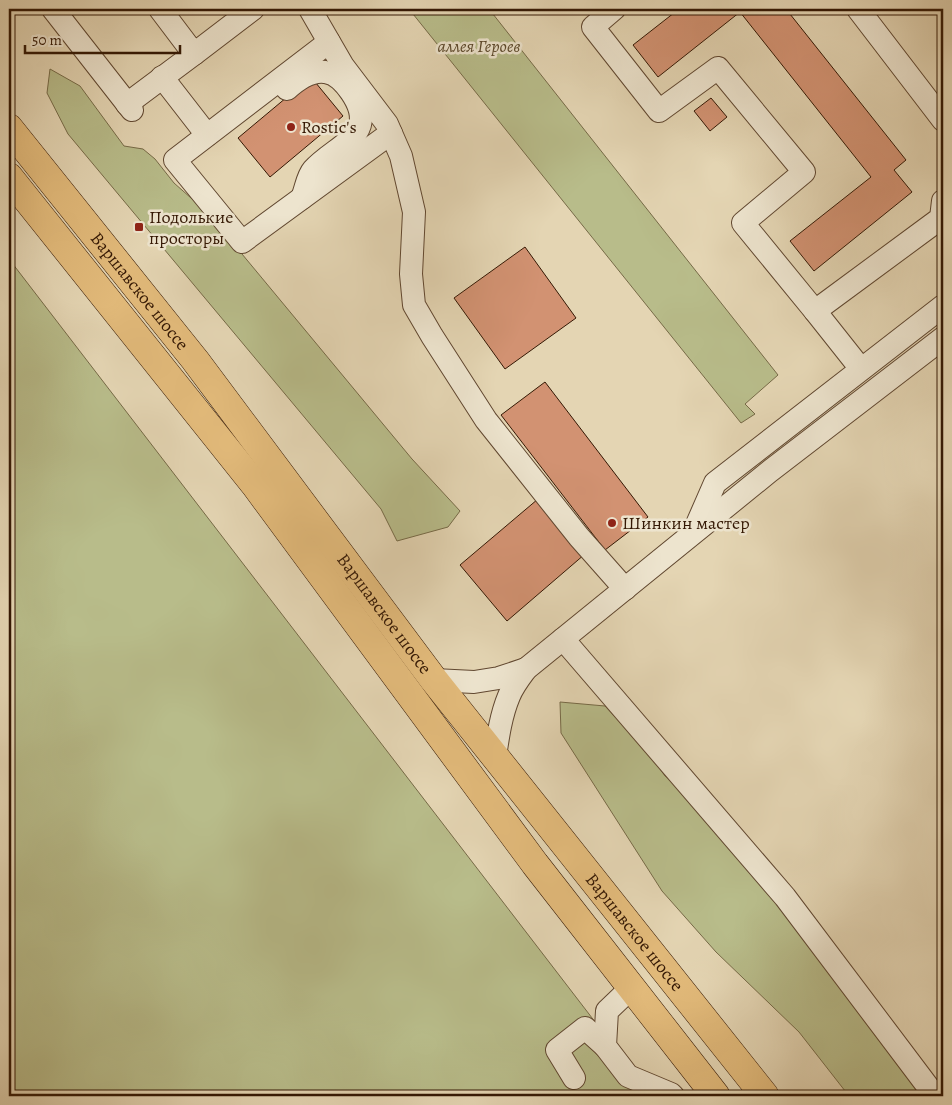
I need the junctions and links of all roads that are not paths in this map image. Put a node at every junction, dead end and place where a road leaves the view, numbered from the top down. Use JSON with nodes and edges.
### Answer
{"nodes":[{"id":1,"x":53,"y":9,"type":"edge"},
{"id":2,"x":160,"y":9,"type":"edge"},
{"id":3,"x":253,"y":9,"type":"edge"},
{"id":4,"x":310,"y":9,"type":"edge"},
{"id":5,"x":614,"y":9,"type":"edge"},
{"id":6,"x":858,"y":9,"type":"edge"},
{"id":7,"x":329,"y":42,"type":"junction"},
{"id":8,"x":194,"y":54,"type":"junction"},
{"id":9,"x":162,"y":77,"type":"junction"},
{"id":10,"x":943,"y":120,"type":"edge"},
{"id":11,"x":9,"y":128,"type":"edge"},
{"id":12,"x":210,"y":132,"type":"junction"},
{"id":13,"x":391,"y":133,"type":"junction"},
{"id":14,"x":9,"y":177,"type":"edge"},
{"id":15,"x":302,"y":198,"type":"junction"},
{"id":16,"x":943,"y":200,"type":"edge"},
{"id":17,"x":943,"y":306,"type":"edge"},
{"id":18,"x":815,"y":310,"type":"junction"},
{"id":19,"x":943,"y":338,"type":"edge"},
{"id":20,"x":861,"y":369,"type":"junction"},
{"id":21,"x":756,"y":451,"type":"junction"},
{"id":22,"x":770,"y":472,"type":"junction"},
{"id":23,"x":694,"y":533,"type":"junction"},
{"id":24,"x":625,"y":589,"type":"junction"},
{"id":25,"x":563,"y":639,"type":"junction"},
{"id":26,"x":526,"y":669,"type":"junction"},
{"id":27,"x":434,"y":680,"type":"junction"},
{"id":28,"x":495,"y":757,"type":"junction"},
{"id":29,"x":632,"y":988,"type":"junction"},
{"id":30,"x":605,"y":1046,"type":"junction"},
{"id":31,"x":574,"y":1078,"type":"dead end"},
{"id":32,"x":673,"y":1096,"type":"edge"},
{"id":33,"x":716,"y":1096,"type":"edge"},
{"id":34,"x":765,"y":1096,"type":"edge"},
{"id":35,"x":936,"y":1096,"type":"edge"}],
"edges":[{"from":1,"to":9,"type":"street"},
{"from":2,"to":8,"type":"street"},
{"from":3,"to":8,"type":"street"},
{"from":4,"to":7,"type":"street"},
{"from":5,"to":18,"type":"street"},
{"from":6,"to":10,"type":"street"},
{"from":7,"to":12,"type":"street"},
{"from":7,"to":13,"type":"street"},
{"from":8,"to":9,"type":"street"},
{"from":9,"to":12,"type":"street"},
{"from":11,"to":27,"type":"main road","name":"Варшавское шоссе"},
{"from":12,"to":15,"type":"street"},
{"from":12,"to":15,"type":"street"},
{"from":13,"to":15,"type":"street"},
{"from":13,"to":24,"type":"street"},
{"from":14,"to":29,"type":"main road","name":"Варшавское шоссе"},
{"from":16,"to":18,"type":"street"},
{"from":17,"to":20,"type":"street"},
{"from":18,"to":20,"type":"street"},
{"from":19,"to":22,"type":"street"},
{"from":20,"to":21,"type":"street"},
{"from":21,"to":22,"type":"street"},
{"from":21,"to":23,"type":"street"},
{"from":22,"to":23,"type":"street"},
{"from":23,"to":24,"type":"street"},
{"from":24,"to":25,"type":"street"},
{"from":25,"to":26,"type":"street"},
{"from":25,"to":35,"type":"street"},
{"from":26,"to":27,"type":"street"},
{"from":26,"to":28,"type":"street"},
{"from":27,"to":28,"type":"main road","name":"Варшавское шоссе"},
{"from":28,"to":34,"type":"main road","name":"Варшавское шоссе"},
{"from":29,"to":30,"type":"street"},
{"from":29,"to":33,"type":"main road","name":"Варшавское шоссе"},
{"from":30,"to":31,"type":"street"},
{"from":30,"to":32,"type":"street"}]}
